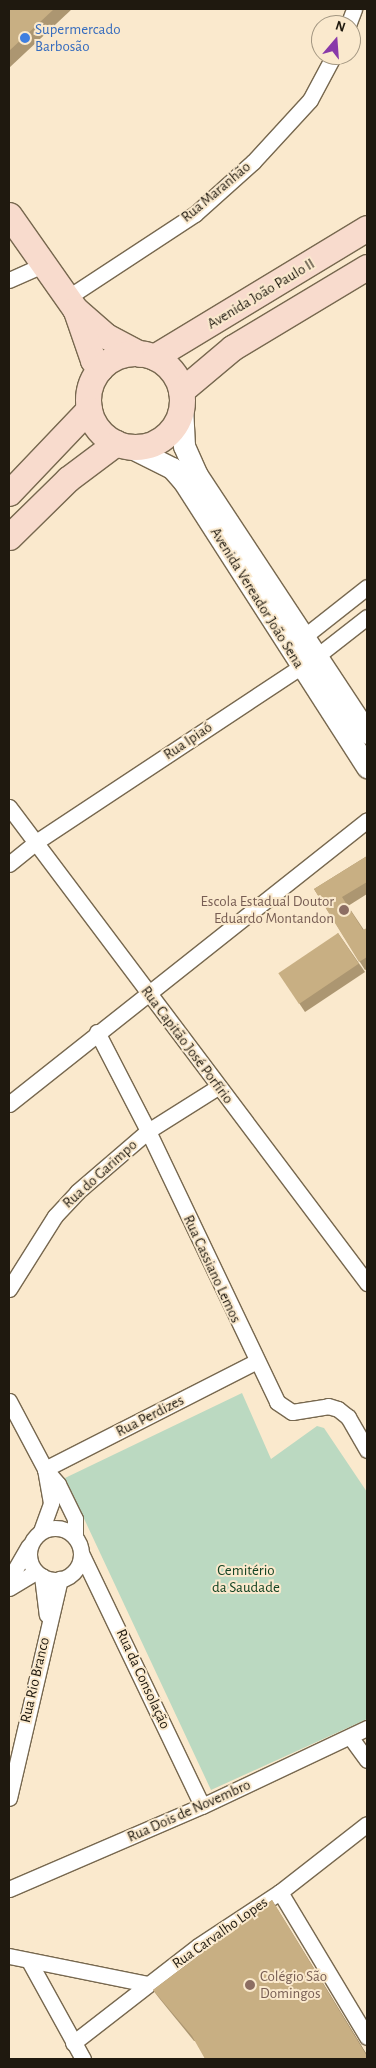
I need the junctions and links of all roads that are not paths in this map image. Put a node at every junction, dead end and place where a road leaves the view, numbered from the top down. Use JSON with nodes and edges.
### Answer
{"nodes":[{"id":1,"x":329,"y":65,"type":"edge"},
{"id":2,"x":9,"y":215,"type":"edge"},
{"id":3,"x":367,"y":228,"type":"edge"},
{"id":4,"x":42,"y":265,"type":"junction"},
{"id":5,"x":367,"y":266,"type":"edge"},
{"id":6,"x":9,"y":280,"type":"edge"},
{"id":7,"x":71,"y":304,"type":"junction"},
{"id":8,"x":236,"y":307,"type":"junction"},
{"id":9,"x":255,"y":334,"type":"junction"},
{"id":10,"x":147,"y":356,"type":"junction"},
{"id":11,"x":100,"y":368,"type":"junction"},
{"id":12,"x":181,"y":398,"type":"junction"},
{"id":13,"x":89,"y":409,"type":"junction"},
{"id":14,"x":123,"y":445,"type":"junction"},
{"id":15,"x":15,"y":486,"type":"edge"},
{"id":16,"x":42,"y":504,"type":"junction"},
{"id":17,"x":9,"y":537,"type":"edge"},
{"id":18,"x":367,"y":587,"type":"edge"},
{"id":19,"x":367,"y":617,"type":"edge"},
{"id":20,"x":297,"y":642,"type":"junction"},
{"id":21,"x":308,"y":661,"type":"junction"},
{"id":22,"x":367,"y":733,"type":"edge"},
{"id":23,"x":367,"y":767,"type":"edge"},
{"id":24,"x":9,"y":807,"type":"edge"},
{"id":25,"x":367,"y":820,"type":"edge"},
{"id":26,"x":36,"y":842,"type":"junction"},
{"id":27,"x":9,"y":864,"type":"edge"},
{"id":28,"x":147,"y":992,"type":"junction"},
{"id":29,"x":97,"y":1032,"type":"junction"},
{"id":30,"x":218,"y":1087,"type":"junction"},
{"id":31,"x":9,"y":1104,"type":"edge"},
{"id":32,"x":148,"y":1131,"type":"junction"},
{"id":33,"x":367,"y":1283,"type":"edge"},
{"id":34,"x":9,"y":1289,"type":"edge"},
{"id":35,"x":255,"y":1362,"type":"junction"},
{"id":36,"x":9,"y":1401,"type":"edge"},
{"id":37,"x":367,"y":1450,"type":"edge"},
{"id":38,"x":44,"y":1469,"type":"junction"},
{"id":39,"x":41,"y":1531,"type":"junction"},
{"id":40,"x":75,"y":1537,"type":"junction"},
{"id":41,"x":30,"y":1544,"type":"junction"},
{"id":42,"x":81,"y":1554,"type":"junction"},
{"id":43,"x":39,"y":1574,"type":"junction"},
{"id":44,"x":60,"y":1579,"type":"junction"},
{"id":45,"x":9,"y":1580,"type":"edge"},
{"id":46,"x":9,"y":1588,"type":"edge"},
{"id":47,"x":48,"y":1621,"type":"junction"},
{"id":48,"x":367,"y":1728,"type":"edge"},
{"id":49,"x":351,"y":1738,"type":"junction"},
{"id":50,"x":367,"y":1760,"type":"edge"},
{"id":51,"x":9,"y":1798,"type":"edge"},
{"id":52,"x":202,"y":1806,"type":"junction"},
{"id":53,"x":367,"y":1824,"type":"edge"},
{"id":54,"x":9,"y":1890,"type":"edge"},
{"id":55,"x":280,"y":1892,"type":"junction"},
{"id":56,"x":9,"y":1956,"type":"edge"},
{"id":57,"x":29,"y":1961,"type":"junction"},
{"id":58,"x":148,"y":1984,"type":"junction"},
{"id":59,"x":367,"y":2037,"type":"edge"},
{"id":60,"x":73,"y":2044,"type":"junction"},
{"id":61,"x":83,"y":2059,"type":"edge"}],
"edges":[{"from":1,"to":7,"type":"street","name":"Rua Maranhão"},
{"from":2,"to":4,"type":"main road"},
{"from":3,"to":8,"type":"main road","name":"Avenida João Paulo II"},
{"from":4,"to":6,"type":"street"},
{"from":4,"to":7,"type":"main road"},
{"from":5,"to":9,"type":"main road","name":"Avenida João Paulo II"},
{"from":7,"to":10,"type":"main road"},
{"from":7,"to":11,"type":"main road"},
{"from":8,"to":9,"type":"main road"},
{"from":8,"to":10,"type":"main road","name":"Avenida João Paulo II"},
{"from":9,"to":12,"type":"main road","name":"Avenida João Paulo II"},
{"from":10,"to":11,"type":"main road"},
{"from":10,"to":12,"type":"main road"},
{"from":11,"to":13,"type":"main road"},
{"from":12,"to":14,"type":"main road"},
{"from":12,"to":20,"type":"main road","name":"Avenida Vereador João Sena"},
{"from":13,"to":14,"type":"main road"},
{"from":13,"to":15,"type":"main road"},
{"from":14,"to":16,"type":"main road"},
{"from":14,"to":20,"type":"main road","name":"Avenida Vereador João Sena"},
{"from":15,"to":16,"type":"main road"},
{"from":16,"to":17,"type":"main road"},
{"from":18,"to":20,"type":"street"},
{"from":19,"to":21,"type":"street","name":"Rua Ipiaó"},
{"from":20,"to":21,"type":"main road","name":"Avenida Vereador João Sena"},
{"from":21,"to":22,"type":"main road","name":"Avenida Vereador João Sena"},
{"from":21,"to":23,"type":"main road","name":"Avenida Vereador João Sena"},
{"from":21,"to":26,"type":"street","name":"Rua Ipiaó"},
{"from":24,"to":26,"type":"street","name":"Rua Capitão José Porfírio"},
{"from":25,"to":28,"type":"street"},
{"from":26,"to":27,"type":"street","name":"Rua Ipiaó"},
{"from":26,"to":28,"type":"street","name":"Rua Capitão José Porfírio"},
{"from":28,"to":29,"type":"street"},
{"from":28,"to":30,"type":"street","name":"Rua Capitão José Porfírio"},
{"from":29,"to":31,"type":"street"},
{"from":29,"to":32,"type":"street","name":"Rua Cassiano Lemos"},
{"from":30,"to":32,"type":"street","name":"Rua do Garimpo"},
{"from":30,"to":33,"type":"street","name":"Rua Capitão José Porfírio"},
{"from":32,"to":34,"type":"street","name":"Rua do Garimpo"},
{"from":32,"to":35,"type":"street","name":"Rua Cassiano Lemos"},
{"from":35,"to":37,"type":"street","name":"Rua Cassiano Lemos"},
{"from":35,"to":38,"type":"street","name":"Rua Perdizes"},
{"from":36,"to":38,"type":"street"},
{"from":38,"to":39,"type":"street"},
{"from":38,"to":40,"type":"street"},
{"from":39,"to":40,"type":"street"},
{"from":39,"to":41,"type":"street"},
{"from":40,"to":42,"type":"street"},
{"from":41,"to":43,"type":"street"},
{"from":41,"to":45,"type":"street"},
{"from":42,"to":44,"type":"street"},
{"from":42,"to":52,"type":"street","name":"Rua da Consolação"},
{"from":43,"to":44,"type":"street"},
{"from":43,"to":46,"type":"street"},
{"from":43,"to":47,"type":"street","name":"Rua Rio Branco"},
{"from":44,"to":47,"type":"street","name":"Rua Rio Branco"},
{"from":47,"to":51,"type":"street","name":"Rua Rio Branco"},
{"from":48,"to":49,"type":"street","name":"Rua Dois de Novembro"},
{"from":49,"to":50,"type":"street"},
{"from":49,"to":52,"type":"street","name":"Rua Dois de Novembro"},
{"from":52,"to":54,"type":"street","name":"Rua Dois de Novembro"},
{"from":53,"to":55,"type":"street","name":"Rua Carvalho Lopes"},
{"from":55,"to":58,"type":"street","name":"Rua Carvalho Lopes"},
{"from":55,"to":59,"type":"street"},
{"from":56,"to":57,"type":"street"},
{"from":57,"to":58,"type":"street"},
{"from":57,"to":60,"type":"street"},
{"from":58,"to":60,"type":"street","name":"Rua Carvalho Lopes"},
{"from":60,"to":61,"type":"street"}]}
